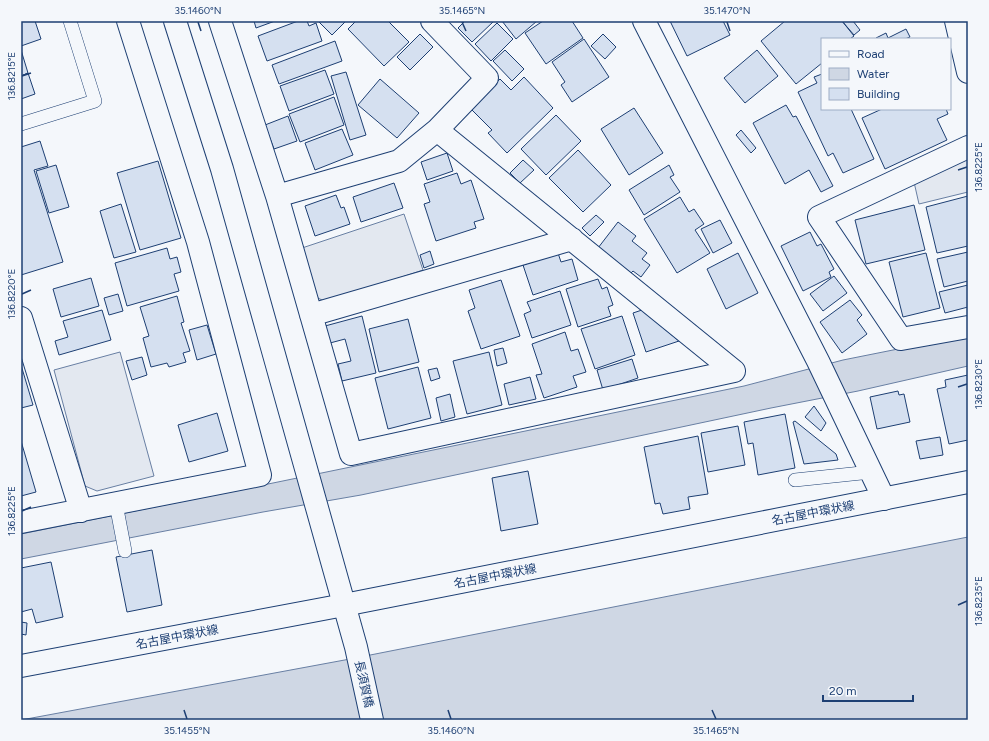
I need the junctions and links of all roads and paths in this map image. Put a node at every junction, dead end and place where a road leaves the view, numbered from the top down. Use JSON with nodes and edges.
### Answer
{"nodes":[{"id":1,"x":70,"y":21,"type":"edge"},
{"id":2,"x":128,"y":21,"type":"edge"},
{"id":3,"x":175,"y":21,"type":"edge"},
{"id":4,"x":220,"y":21,"type":"edge"},
{"id":5,"x":432,"y":21,"type":"edge"},
{"id":6,"x":644,"y":21,"type":"edge"},
{"id":7,"x":956,"y":21,"type":"edge"},
{"id":8,"x":968,"y":72,"type":"edge"},
{"id":9,"x":21,"y":124,"type":"edge"},
{"id":10,"x":437,"y":130,"type":"junction"},
{"id":11,"x":968,"y":147,"type":"edge"},
{"id":12,"x":277,"y":196,"type":"junction"},
{"id":13,"x":572,"y":239,"type":"junction"},
{"id":14,"x":311,"y":315,"type":"junction"},
{"id":15,"x":21,"y":318,"type":"edge"},
{"id":16,"x":968,"y":327,"type":"edge"},
{"id":17,"x":871,"y":472,"type":"junction"},
{"id":18,"x":796,"y":480,"type":"dead end"},
{"id":19,"x":968,"y":482,"type":"edge"},
{"id":20,"x":884,"y":499,"type":"junction"},
{"id":21,"x":117,"y":507,"type":"junction"},
{"id":22,"x":81,"y":511,"type":"junction"},
{"id":23,"x":21,"y":522,"type":"edge"},
{"id":24,"x":124,"y":546,"type":"dead end"},
{"id":25,"x":344,"y":605,"type":"junction"},
{"id":26,"x":21,"y":666,"type":"edge"},
{"id":27,"x":372,"y":720,"type":"edge"}],
"edges":[{"from":1,"to":9,"type":"lane"},
{"from":2,"to":21,"type":"street"},
{"from":3,"to":25,"type":"street","name":"長須賀橋"},
{"from":4,"to":12,"type":"street"},
{"from":5,"to":10,"type":"street"},
{"from":6,"to":17,"type":"street"},
{"from":7,"to":8,"type":"street"},
{"from":10,"to":12,"type":"street"},
{"from":10,"to":13,"type":"street"},
{"from":11,"to":16,"type":"street"},
{"from":12,"to":14,"type":"street"},
{"from":13,"to":14,"type":"street"},
{"from":13,"to":14,"type":"street"},
{"from":15,"to":22,"type":"street"},
{"from":17,"to":18,"type":"lane"},
{"from":17,"to":20,"type":"street"},
{"from":19,"to":20,"type":"street","name":"名古屋中環状線"},
{"from":20,"to":25,"type":"street","name":"名古屋中環状線"},
{"from":21,"to":22,"type":"street"},
{"from":21,"to":24,"type":"lane"},
{"from":22,"to":23,"type":"street"},
{"from":25,"to":26,"type":"street","name":"名古屋中環状線"},
{"from":25,"to":27,"type":"street","name":"長須賀橋"}]}
